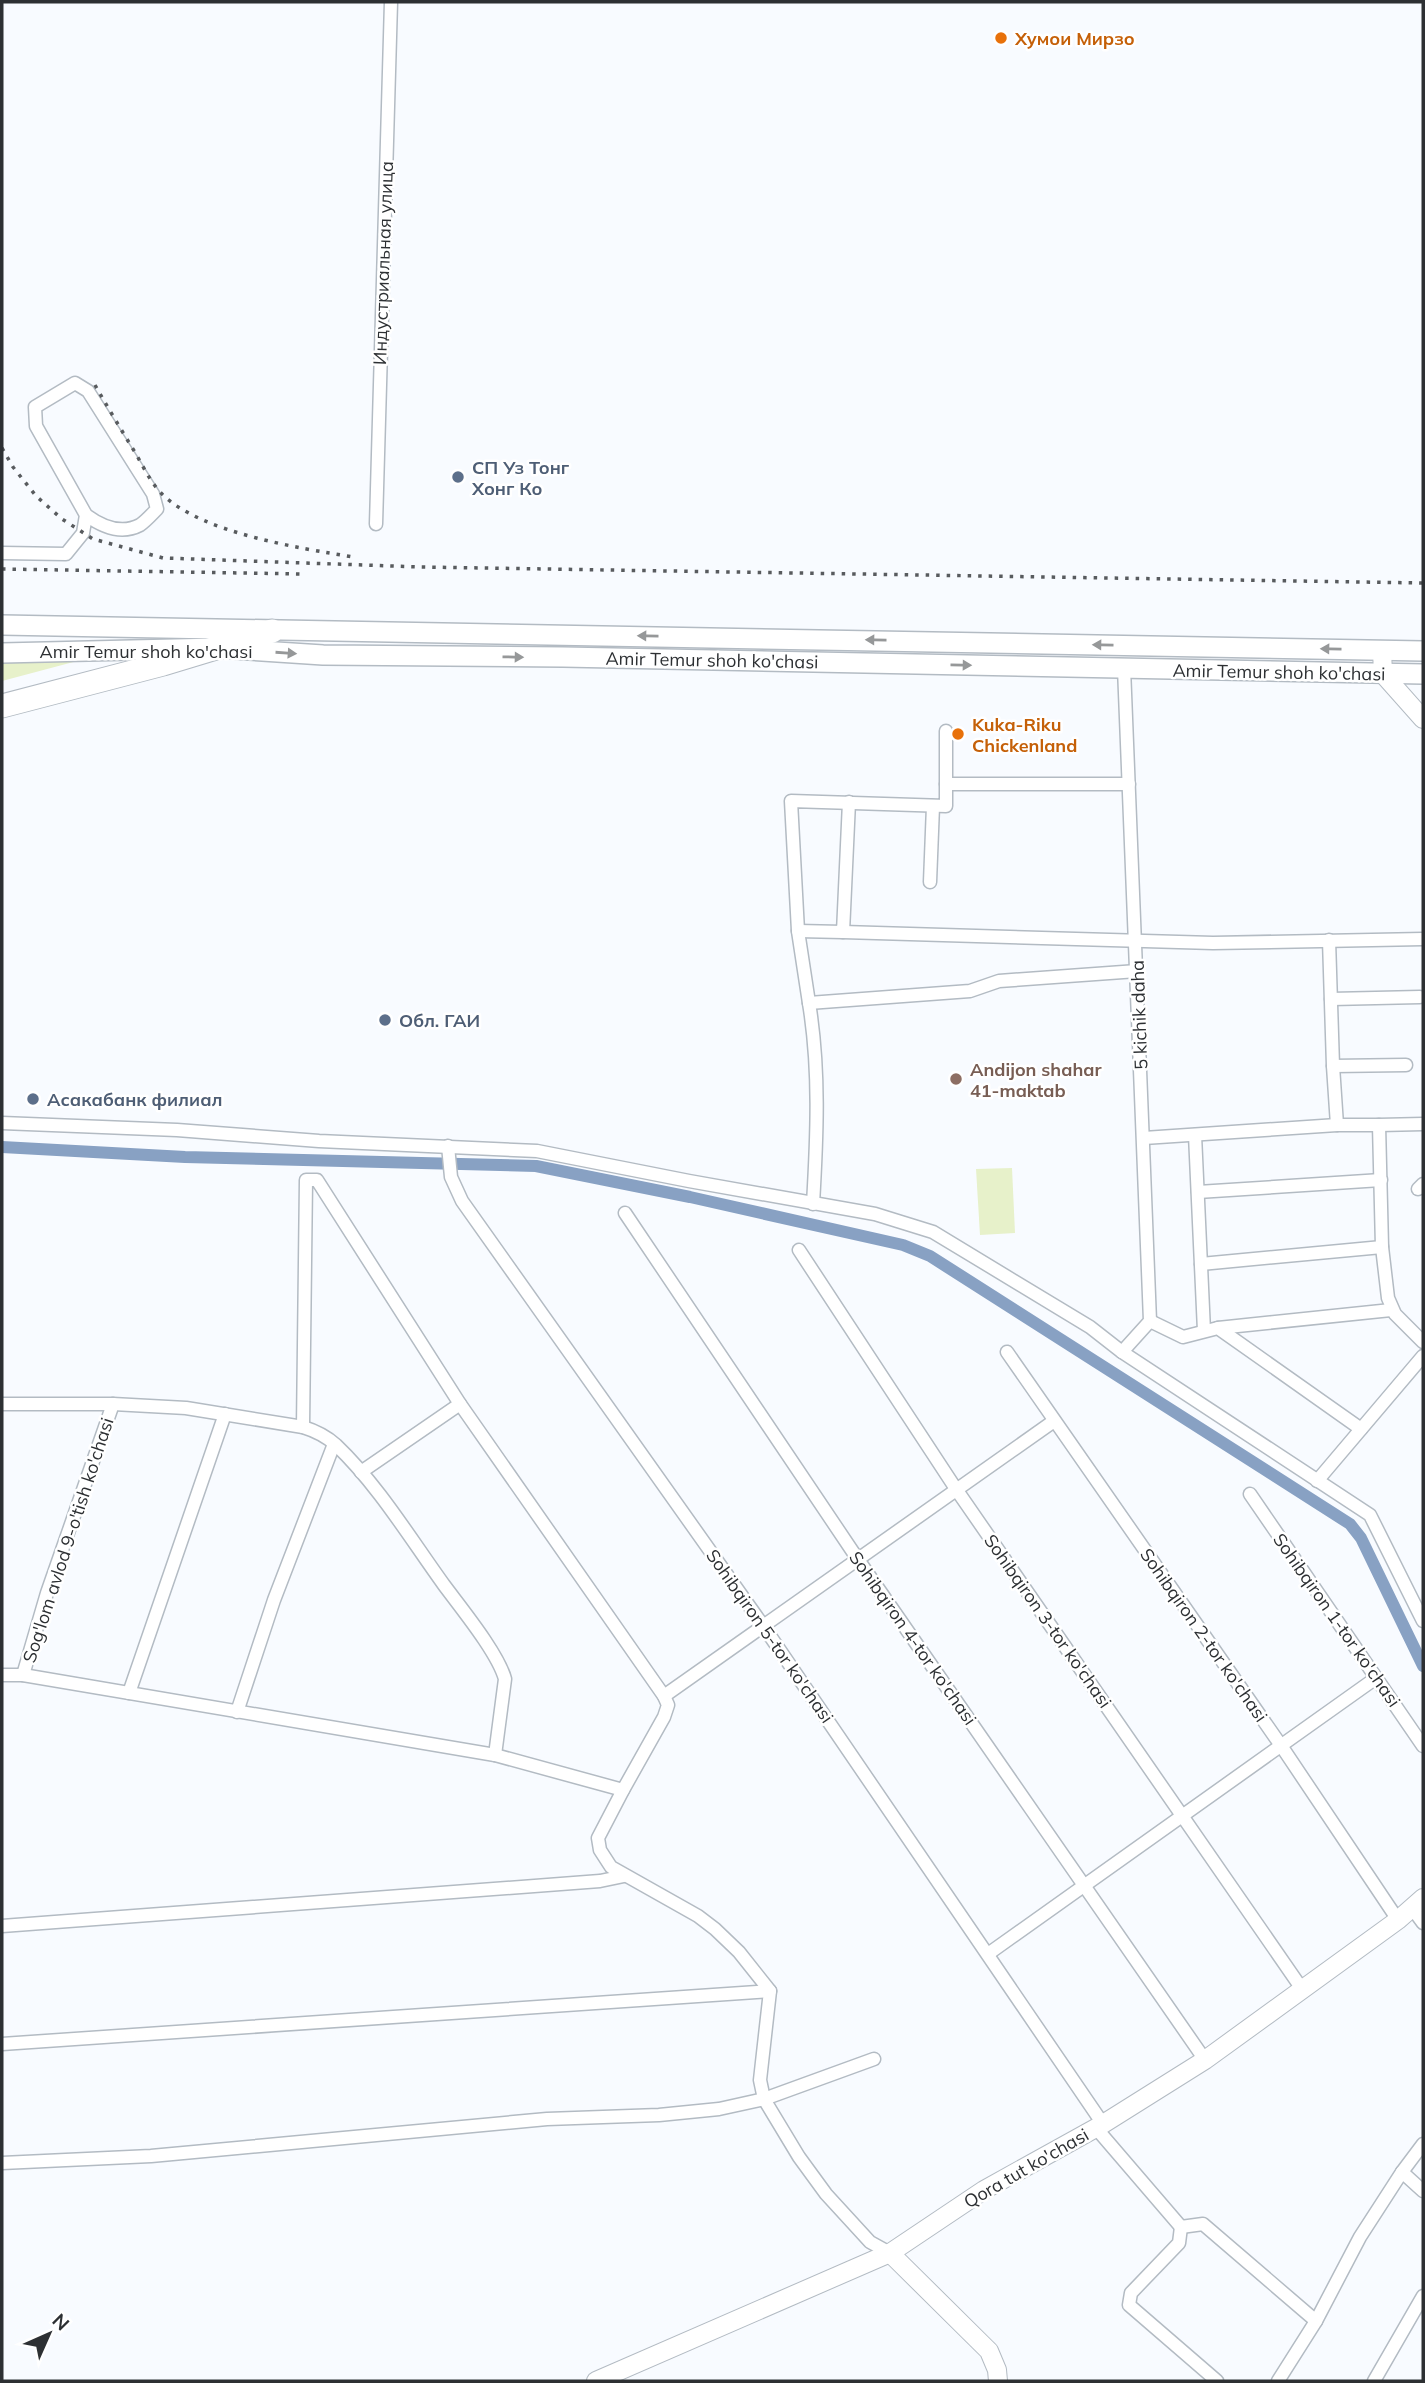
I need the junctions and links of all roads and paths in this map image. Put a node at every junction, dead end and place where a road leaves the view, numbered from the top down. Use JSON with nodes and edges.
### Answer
{"nodes":[{"id":1,"x":391,"y":2,"type":"edge"},
{"id":2,"x":86,"y":515,"type":"junction"},
{"id":3,"x":376,"y":524,"type":"dead end"},
{"id":4,"x":2,"y":553,"type":"edge"},
{"id":5,"x":2,"y":625,"type":"edge"},
{"id":6,"x":272,"y":631,"type":"junction"},
{"id":7,"x":218,"y":648,"type":"junction"},
{"id":8,"x":1382,"y":650,"type":"junction"},
{"id":9,"x":1418,"y":651,"type":"edge"},
{"id":10,"x":2,"y":653,"type":"edge"},
{"id":11,"x":1125,"y":668,"type":"junction"},
{"id":12,"x":1383,"y":674,"type":"junction"},
{"id":13,"x":1420,"y":678,"type":"edge"},
{"id":14,"x":2,"y":706,"type":"edge"},
{"id":15,"x":1423,"y":719,"type":"edge"},
{"id":16,"x":946,"y":731,"type":"dead end"},
{"id":17,"x":946,"y":784,"type":"junction"},
{"id":18,"x":1129,"y":784,"type":"junction"},
{"id":19,"x":849,"y":802,"type":"junction"},
{"id":20,"x":933,"y":806,"type":"junction"},
{"id":21,"x":930,"y":882,"type":"dead end"},
{"id":22,"x":798,"y":931,"type":"junction"},
{"id":23,"x":843,"y":932,"type":"junction"},
{"id":24,"x":1423,"y":939,"type":"edge"},
{"id":25,"x":1136,"y":940,"type":"junction"},
{"id":26,"x":1329,"y":940,"type":"junction"},
{"id":27,"x":1137,"y":971,"type":"junction"},
{"id":28,"x":1420,"y":997,"type":"dead end"},
{"id":29,"x":1331,"y":999,"type":"junction"},
{"id":30,"x":809,"y":1003,"type":"junction"},
{"id":31,"x":1406,"y":1065,"type":"dead end"},
{"id":32,"x":1333,"y":1066,"type":"junction"},
{"id":33,"x":2,"y":1123,"type":"edge"},
{"id":34,"x":1423,"y":1124,"type":"edge"},
{"id":35,"x":1337,"y":1125,"type":"junction"},
{"id":36,"x":1379,"y":1125,"type":"junction"},
{"id":37,"x":1195,"y":1135,"type":"junction"},
{"id":38,"x":1144,"y":1138,"type":"junction"},
{"id":39,"x":448,"y":1149,"type":"junction"},
{"id":40,"x":1381,"y":1180,"type":"junction"},
{"id":41,"x":1198,"y":1192,"type":"junction"},
{"id":42,"x":813,"y":1204,"type":"junction"},
{"id":43,"x":625,"y":1213,"type":"dead end"},
{"id":44,"x":1382,"y":1247,"type":"junction"},
{"id":45,"x":799,"y":1250,"type":"dead end"},
{"id":46,"x":1201,"y":1264,"type":"junction"},
{"id":47,"x":1391,"y":1310,"type":"junction"},
{"id":48,"x":1150,"y":1321,"type":"junction"},
{"id":49,"x":1218,"y":1328,"type":"junction"},
{"id":50,"x":1204,"y":1331,"type":"junction"},
{"id":51,"x":1423,"y":1342,"type":"edge"},
{"id":52,"x":1007,"y":1352,"type":"dead end"},
{"id":53,"x":1122,"y":1352,"type":"junction"},
{"id":54,"x":1423,"y":1356,"type":"edge"},
{"id":55,"x":2,"y":1404,"type":"edge"},
{"id":56,"x":113,"y":1404,"type":"junction"},
{"id":57,"x":460,"y":1404,"type":"junction"},
{"id":58,"x":225,"y":1414,"type":"junction"},
{"id":59,"x":1054,"y":1421,"type":"junction"},
{"id":60,"x":303,"y":1427,"type":"junction"},
{"id":61,"x":1361,"y":1429,"type":"junction"},
{"id":62,"x":334,"y":1444,"type":"junction"},
{"id":63,"x":361,"y":1472,"type":"junction"},
{"id":64,"x":1317,"y":1480,"type":"junction"},
{"id":65,"x":956,"y":1489,"type":"junction"},
{"id":66,"x":1250,"y":1494,"type":"dead end"},
{"id":67,"x":857,"y":1558,"type":"junction"},
{"id":68,"x":1423,"y":1621,"type":"edge"},
{"id":69,"x":764,"y":1627,"type":"junction"},
{"id":70,"x":2,"y":1675,"type":"edge"},
{"id":71,"x":23,"y":1675,"type":"junction"},
{"id":72,"x":1376,"y":1678,"type":"junction"},
{"id":73,"x":129,"y":1693,"type":"junction"},
{"id":74,"x":664,"y":1696,"type":"junction"},
{"id":75,"x":237,"y":1712,"type":"junction"},
{"id":76,"x":1423,"y":1746,"type":"edge"},
{"id":77,"x":1282,"y":1747,"type":"junction"},
{"id":78,"x":495,"y":1755,"type":"junction"},
{"id":79,"x":623,"y":1790,"type":"junction"},
{"id":80,"x":1183,"y":1816,"type":"junction"},
{"id":81,"x":624,"y":1876,"type":"junction"},
{"id":82,"x":1085,"y":1885,"type":"junction"},
{"id":83,"x":1411,"y":1909,"type":"edge"},
{"id":84,"x":1423,"y":1923,"type":"edge"},
{"id":85,"x":2,"y":1926,"type":"edge"},
{"id":86,"x":988,"y":1954,"type":"junction"},
{"id":87,"x":1302,"y":1989,"type":"junction"},
{"id":88,"x":771,"y":1990,"type":"junction"},
{"id":89,"x":2,"y":2044,"type":"edge"},
{"id":90,"x":874,"y":2059,"type":"dead end"},
{"id":91,"x":1205,"y":2060,"type":"junction"},
{"id":92,"x":764,"y":2099,"type":"junction"},
{"id":93,"x":1100,"y":2126,"type":"junction"},
{"id":94,"x":1423,"y":2144,"type":"edge"},
{"id":95,"x":2,"y":2163,"type":"edge"},
{"id":96,"x":1402,"y":2172,"type":"junction"},
{"id":97,"x":1423,"y":2191,"type":"edge"},
{"id":98,"x":1181,"y":2227,"type":"junction"},
{"id":99,"x":890,"y":2253,"type":"junction"},
{"id":100,"x":1423,"y":2296,"type":"edge"},
{"id":101,"x":1316,"y":2321,"type":"junction"},
{"id":102,"x":596,"y":2381,"type":"edge"},
{"id":103,"x":998,"y":2381,"type":"edge"},
{"id":104,"x":1217,"y":2381,"type":"edge"},
{"id":105,"x":1278,"y":2381,"type":"edge"},
{"id":106,"x":1374,"y":2381,"type":"edge"}],
"edges":[{"from":1,"to":3,"type":"street","name":"Индустриальная улица"},
{"from":2,"to":2,"type":"street"},
{"from":2,"to":4,"type":"street"},
{"from":5,"to":6,"type":"main road","name":"Amir Temur shoh ko'chasi"},
{"from":6,"to":7,"type":"highway"},
{"from":8,"to":6,"type":"main road","name":"Amir Temur shoh ko'chasi","one_way":true},
{"from":7,"to":10,"type":"main road","name":"Amir Temur shoh ko'chasi"},
{"from":7,"to":11,"type":"main road","name":"Amir Temur shoh ko'chasi","one_way":true},
{"from":7,"to":14,"type":"highway"},
{"from":8,"to":9,"type":"main road","name":"Amir Temur shoh ko'chasi"},
{"from":8,"to":12,"type":"street"},
{"from":9,"to":13,"type":"street"},
{"from":11,"to":12,"type":"main road","name":"Amir Temur shoh ko'chasi"},
{"from":11,"to":18,"type":"street","name":"5 kichik daha"},
{"from":12,"to":13,"type":"main road","name":"Amir Temur shoh ko'chasi"},
{"from":12,"to":15,"type":"street"},
{"from":16,"to":17,"type":"street"},
{"from":17,"to":18,"type":"street"},
{"from":17,"to":20,"type":"street"},
{"from":18,"to":25,"type":"street","name":"5 kichik daha"},
{"from":19,"to":20,"type":"street"},
{"from":19,"to":22,"type":"street"},
{"from":19,"to":23,"type":"street"},
{"from":20,"to":21,"type":"street"},
{"from":22,"to":23,"type":"street"},
{"from":22,"to":30,"type":"street"},
{"from":23,"to":25,"type":"street"},
{"from":24,"to":26,"type":"street"},
{"from":25,"to":26,"type":"street"},
{"from":25,"to":27,"type":"street","name":"5 kichik daha"},
{"from":26,"to":29,"type":"street"},
{"from":27,"to":30,"type":"street"},
{"from":27,"to":38,"type":"street","name":"5 kichik daha"},
{"from":28,"to":29,"type":"street"},
{"from":29,"to":32,"type":"street"},
{"from":30,"to":42,"type":"street"},
{"from":31,"to":32,"type":"street"},
{"from":32,"to":35,"type":"street"},
{"from":33,"to":39,"type":"street"},
{"from":34,"to":36,"type":"street"},
{"from":35,"to":36,"type":"street"},
{"from":35,"to":37,"type":"street"},
{"from":36,"to":40,"type":"street"},
{"from":37,"to":38,"type":"street"},
{"from":37,"to":41,"type":"street"},
{"from":38,"to":48,"type":"street","name":"5 kichik daha"},
{"from":39,"to":42,"type":"street"},
{"from":39,"to":69,"type":"street","name":"Sohibqiron 5-tor ko'chasi"},
{"from":40,"to":41,"type":"street"},
{"from":40,"to":44,"type":"street"},
{"from":41,"to":46,"type":"street"},
{"from":42,"to":53,"type":"street"},
{"from":43,"to":67,"type":"street","name":"Sohibqiron 4-tor ko'chasi"},
{"from":44,"to":46,"type":"street"},
{"from":44,"to":47,"type":"street"},
{"from":45,"to":65,"type":"street","name":"Sohibqiron 3-tor ko'chasi"},
{"from":46,"to":50,"type":"street"},
{"from":47,"to":49,"type":"street"},
{"from":47,"to":51,"type":"street"},
{"from":48,"to":50,"type":"street"},
{"from":48,"to":53,"type":"street"},
{"from":49,"to":50,"type":"street"},
{"from":49,"to":61,"type":"street"},
{"from":52,"to":59,"type":"street","name":"Sohibqiron 2-tor ko'chasi"},
{"from":53,"to":64,"type":"street"},
{"from":54,"to":61,"type":"street"},
{"from":55,"to":56,"type":"street"},
{"from":56,"to":58,"type":"street"},
{"from":56,"to":71,"type":"street","name":"Sog'lom avlod 9-o'tish ko'chasi"},
{"from":57,"to":60,"type":"street"},
{"from":57,"to":63,"type":"street"},
{"from":57,"to":74,"type":"street"},
{"from":58,"to":60,"type":"street"},
{"from":58,"to":73,"type":"street"},
{"from":59,"to":65,"type":"street"},
{"from":59,"to":77,"type":"street","name":"Sohibqiron 2-tor ko'chasi"},
{"from":60,"to":62,"type":"street"},
{"from":61,"to":64,"type":"street"},
{"from":62,"to":63,"type":"street"},
{"from":62,"to":75,"type":"street"},
{"from":63,"to":78,"type":"street"},
{"from":64,"to":68,"type":"street"},
{"from":65,"to":67,"type":"street"},
{"from":65,"to":80,"type":"street","name":"Sohibqiron 3-tor ko'chasi"},
{"from":66,"to":72,"type":"street","name":"Sohibqiron 1-tor ko'chasi"},
{"from":67,"to":69,"type":"street"},
{"from":67,"to":82,"type":"street","name":"Sohibqiron 4-tor ko'chasi"},
{"from":69,"to":74,"type":"street"},
{"from":69,"to":86,"type":"street","name":"Sohibqiron 5-tor ko'chasi"},
{"from":70,"to":71,"type":"street"},
{"from":71,"to":73,"type":"street"},
{"from":72,"to":76,"type":"street","name":"Sohibqiron 1-tor ko'chasi"},
{"from":72,"to":77,"type":"street"},
{"from":73,"to":75,"type":"street"},
{"from":74,"to":79,"type":"street"},
{"from":75,"to":78,"type":"street"},
{"from":77,"to":80,"type":"street"},
{"from":77,"to":83,"type":"street","name":"Sohibqiron 2-tor ko'chasi"},
{"from":78,"to":79,"type":"street"},
{"from":79,"to":81,"type":"street"},
{"from":80,"to":82,"type":"street"},
{"from":80,"to":87,"type":"street","name":"Sohibqiron 3-tor ko'chasi"},
{"from":81,"to":85,"type":"street"},
{"from":81,"to":88,"type":"street"},
{"from":82,"to":86,"type":"street"},
{"from":82,"to":91,"type":"street","name":"Sohibqiron 4-tor ko'chasi"},
{"from":83,"to":84,"type":"street","name":"Sohibqiron 2-tor ko'chasi"},
{"from":83,"to":87,"type":"street","name":"Qora tut ko'chasi"},
{"from":86,"to":93,"type":"street","name":"Sohibqiron 5-tor ko'chasi"},
{"from":87,"to":91,"type":"street","name":"Qora tut ko'chasi"},
{"from":88,"to":89,"type":"street"},
{"from":88,"to":92,"type":"street"},
{"from":90,"to":92,"type":"street"},
{"from":91,"to":93,"type":"street","name":"Qora tut ko'chasi"},
{"from":92,"to":95,"type":"street"},
{"from":92,"to":99,"type":"street"},
{"from":93,"to":98,"type":"street","name":"Sohibqiron 5-tor ko'chasi"},
{"from":93,"to":99,"type":"street","name":"Qora tut ko'chasi"},
{"from":94,"to":96,"type":"street"},
{"from":96,"to":97,"type":"street"},
{"from":96,"to":101,"type":"street"},
{"from":98,"to":101,"type":"street"},
{"from":98,"to":104,"type":"street"},
{"from":99,"to":102,"type":"street","name":"Qora tut ko'chasi"},
{"from":99,"to":103,"type":"street"},
{"from":100,"to":106,"type":"street"},
{"from":101,"to":105,"type":"street"}]}
